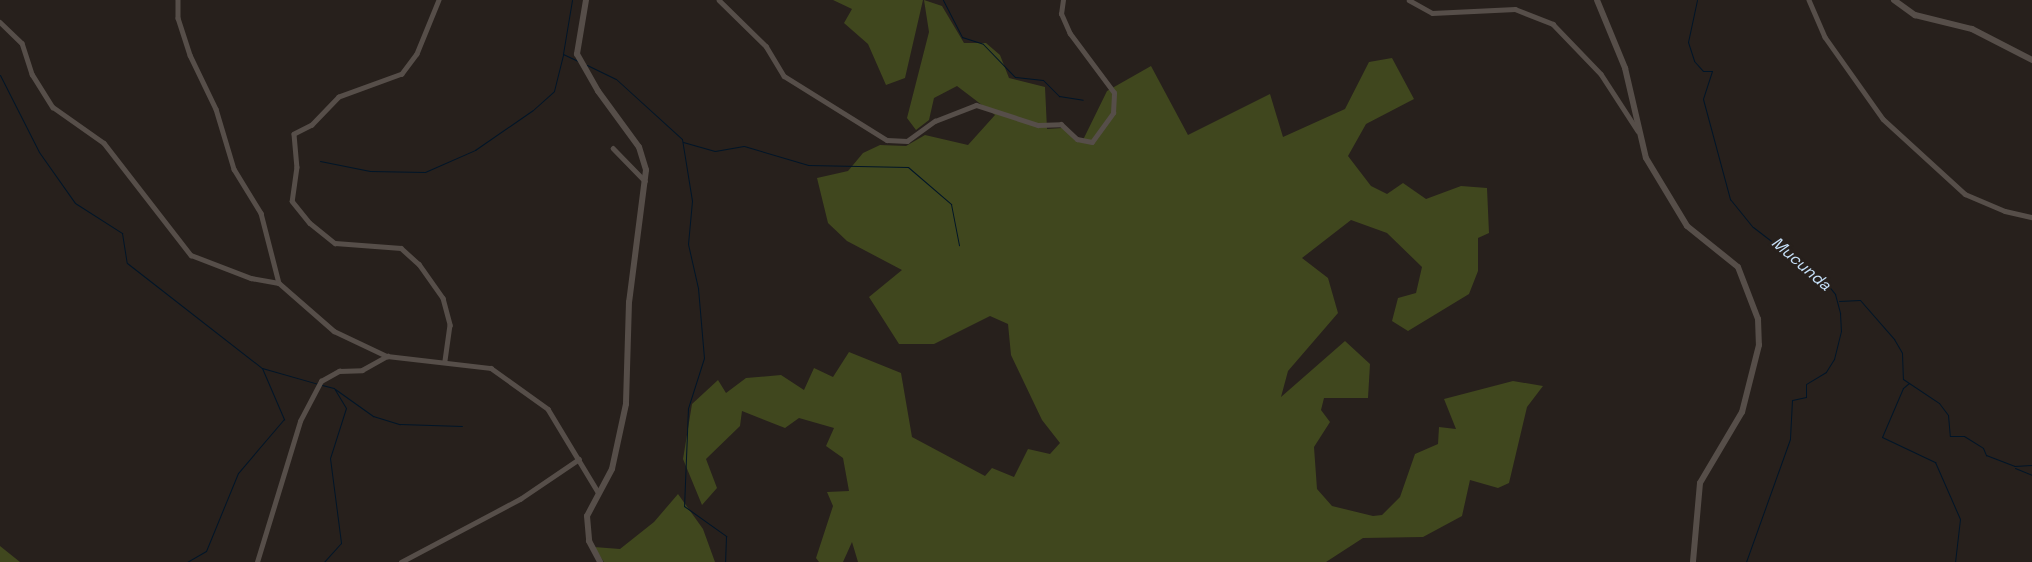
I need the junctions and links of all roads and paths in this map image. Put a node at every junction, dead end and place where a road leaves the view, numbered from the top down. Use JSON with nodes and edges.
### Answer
{"nodes":[{"id":1,"x":178,"y":0,"type":"edge"},
{"id":2,"x":439,"y":0,"type":"edge"},
{"id":3,"x":586,"y":0,"type":"edge"},
{"id":4,"x":719,"y":0,"type":"edge"},
{"id":5,"x":1063,"y":0,"type":"edge"},
{"id":6,"x":1409,"y":0,"type":"edge"},
{"id":7,"x":1597,"y":0,"type":"edge"},
{"id":8,"x":1810,"y":0,"type":"edge"},
{"id":9,"x":1894,"y":0,"type":"edge"},
{"id":10,"x":0,"y":22,"type":"edge"},
{"id":11,"x":2032,"y":60,"type":"edge"},
{"id":12,"x":1638,"y":130,"type":"junction"},
{"id":13,"x":613,"y":148,"type":"dead end"},
{"id":14,"x":645,"y":181,"type":"junction"},
{"id":15,"x":2032,"y":217,"type":"edge"},
{"id":16,"x":279,"y":283,"type":"junction"},
{"id":17,"x":387,"y":356,"type":"junction"},
{"id":18,"x":445,"y":362,"type":"junction"},
{"id":19,"x":579,"y":459,"type":"junction"},
{"id":20,"x":598,"y":492,"type":"junction"},
{"id":21,"x":257,"y":562,"type":"edge"},
{"id":22,"x":402,"y":562,"type":"edge"},
{"id":23,"x":600,"y":562,"type":"edge"},
{"id":24,"x":1692,"y":562,"type":"edge"}],
"edges":[{"from":1,"to":16,"type":"street"},
{"from":2,"to":18,"type":"street"},
{"from":3,"to":14,"type":"street"},
{"from":4,"to":5,"type":"street"},
{"from":6,"to":12,"type":"street"},
{"from":7,"to":12,"type":"street"},
{"from":8,"to":15,"type":"street"},
{"from":9,"to":11,"type":"street"},
{"from":10,"to":16,"type":"street"},
{"from":12,"to":24,"type":"street"},
{"from":13,"to":14,"type":"street"},
{"from":14,"to":20,"type":"street"},
{"from":16,"to":17,"type":"street"},
{"from":17,"to":18,"type":"street"},
{"from":17,"to":21,"type":"street"},
{"from":18,"to":19,"type":"street"},
{"from":19,"to":20,"type":"street"},
{"from":19,"to":22,"type":"street"},
{"from":20,"to":23,"type":"street"}]}
